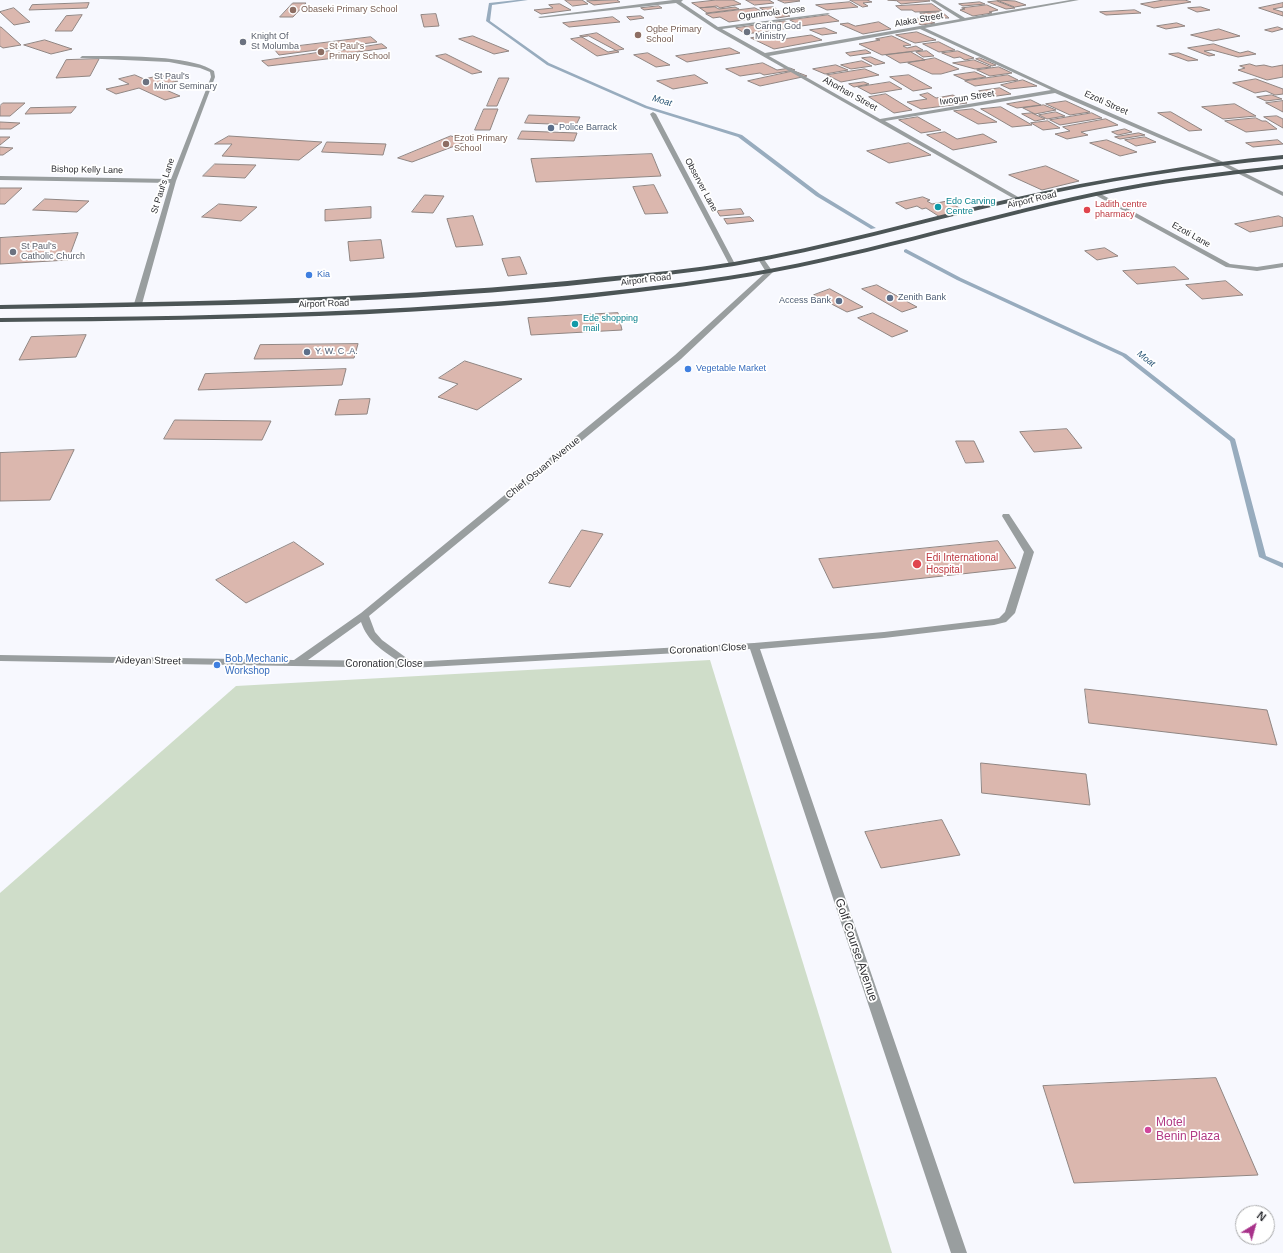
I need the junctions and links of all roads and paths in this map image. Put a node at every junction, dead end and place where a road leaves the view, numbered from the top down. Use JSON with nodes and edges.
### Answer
{"nodes":[{"id":1,"x":686,"y":0,"type":"edge"},
{"id":2,"x":932,"y":0,"type":"edge"},
{"id":3,"x":1077,"y":0,"type":"edge"},
{"id":4,"x":676,"y":1,"type":"edge"},
{"id":5,"x":828,"y":14,"type":"dead end"},
{"id":6,"x":540,"y":17,"type":"dead end"},
{"id":7,"x":965,"y":20,"type":"junction"},
{"id":8,"x":717,"y":28,"type":"junction"},
{"id":9,"x":921,"y":28,"type":"junction"},
{"id":10,"x":764,"y":55,"type":"junction"},
{"id":11,"x":82,"y":57,"type":"dead end"},
{"id":12,"x":1056,"y":91,"type":"junction"},
{"id":13,"x":653,"y":114,"type":"dead end"},
{"id":14,"x":881,"y":120,"type":"junction"},
{"id":15,"x":1283,"y":157,"type":"edge"},
{"id":16,"x":1219,"y":162,"type":"junction"},
{"id":17,"x":1283,"y":168,"type":"edge"},
{"id":18,"x":1236,"y":172,"type":"junction"},
{"id":19,"x":0,"y":178,"type":"edge"},
{"id":20,"x":173,"y":181,"type":"junction"},
{"id":21,"x":1097,"y":194,"type":"junction"},
{"id":22,"x":1283,"y":194,"type":"edge"},
{"id":23,"x":1018,"y":199,"type":"junction"},
{"id":24,"x":761,"y":259,"type":"junction"},
{"id":25,"x":732,"y":264,"type":"junction"},
{"id":26,"x":1283,"y":265,"type":"edge"},
{"id":27,"x":770,"y":272,"type":"junction"},
{"id":28,"x":138,"y":304,"type":"junction"},
{"id":29,"x":0,"y":307,"type":"edge"},
{"id":30,"x":0,"y":320,"type":"edge"},
{"id":31,"x":1006,"y":516,"type":"dead end"},
{"id":32,"x":364,"y":615,"type":"junction"},
{"id":33,"x":754,"y":646,"type":"junction"},
{"id":34,"x":0,"y":658,"type":"edge"},
{"id":35,"x":295,"y":664,"type":"junction"},
{"id":36,"x":410,"y":665,"type":"junction"},
{"id":37,"x":959,"y":1253,"type":"edge"}],
"edges":[{"from":1,"to":4,"type":"street"},
{"from":2,"to":7,"type":"street"},
{"from":3,"to":7,"type":"street","name":"Alaka Street"},
{"from":4,"to":6,"type":"street"},
{"from":4,"to":8,"type":"street","name":"Ahorhan Street"},
{"from":5,"to":8,"type":"street","name":"Ogunmola Close"},
{"from":7,"to":9,"type":"street","name":"Alaka Street"},
{"from":8,"to":10,"type":"street","name":"Ahorhan Street"},
{"from":9,"to":10,"type":"street","name":"Alaka Street"},
{"from":9,"to":12,"type":"street","name":"Ezoti Street"},
{"from":10,"to":14,"type":"street","name":"Ahorhan Street"},
{"from":11,"to":20,"type":"street","name":"St Paul's Lane"},
{"from":12,"to":14,"type":"street","name":"Iwogun Street"},
{"from":12,"to":16,"type":"street","name":"Ezoti Street"},
{"from":13,"to":25,"type":"street","name":"Observer Lane"},
{"from":14,"to":23,"type":"street","name":"Ahorhan Street"},
{"from":15,"to":16,"type":"main road","name":"Airport Road"},
{"from":16,"to":18,"type":"street","name":"Ezoti Street"},
{"from":16,"to":23,"type":"main road","name":"Airport Road"},
{"from":17,"to":18,"type":"main road","name":"Airport Road"},
{"from":18,"to":21,"type":"main road","name":"Airport Road"},
{"from":18,"to":22,"type":"street","name":"Ezoti Street"},
{"from":19,"to":20,"type":"street","name":"Bishop Kelly Lane"},
{"from":20,"to":28,"type":"street","name":"St Paul's Lane"},
{"from":21,"to":26,"type":"street","name":"Ezoti Lane"},
{"from":21,"to":27,"type":"main road","name":"Airport Road"},
{"from":23,"to":24,"type":"main road","name":"Airport Road"},
{"from":24,"to":25,"type":"main road","name":"Airport Road"},
{"from":24,"to":27,"type":"street"},
{"from":25,"to":28,"type":"main road","name":"Airport Road"},
{"from":27,"to":30,"type":"main road","name":"Airport Road"},
{"from":27,"to":32,"type":"street","name":"Chief Osuan Avenue"},
{"from":28,"to":29,"type":"main road","name":"Airport Road"},
{"from":31,"to":33,"type":"street","name":"Coronation Close"},
{"from":32,"to":35,"type":"street","name":"Chief Osuan Avenue"},
{"from":32,"to":36,"type":"street"},
{"from":33,"to":36,"type":"street","name":"Coronation Close"},
{"from":33,"to":37,"type":"street","name":"Golf Course Avenue"},
{"from":34,"to":35,"type":"street","name":"Aideyan Street"},
{"from":35,"to":36,"type":"street","name":"Coronation Close"}]}
